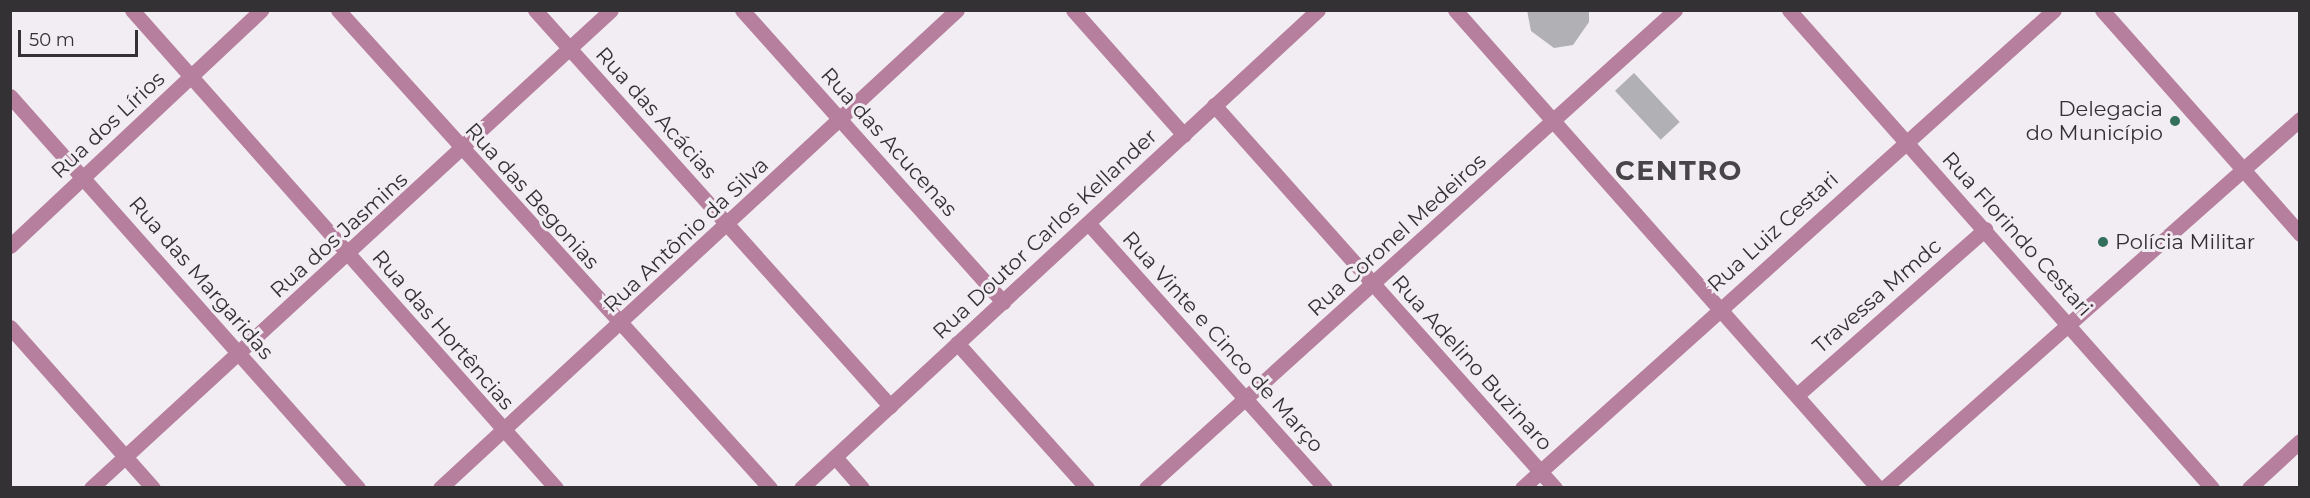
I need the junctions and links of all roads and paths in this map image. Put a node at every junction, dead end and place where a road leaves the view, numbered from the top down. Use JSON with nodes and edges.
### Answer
{"nodes":[{"id":1,"x":132,"y":10,"type":"edge"},
{"id":2,"x":261,"y":10,"type":"edge"},
{"id":3,"x":338,"y":10,"type":"edge"},
{"id":4,"x":536,"y":10,"type":"edge"},
{"id":5,"x":611,"y":10,"type":"edge"},
{"id":6,"x":742,"y":10,"type":"edge"},
{"id":7,"x":957,"y":10,"type":"edge"},
{"id":8,"x":1072,"y":10,"type":"edge"},
{"id":9,"x":1318,"y":10,"type":"edge"},
{"id":10,"x":1455,"y":10,"type":"edge"},
{"id":11,"x":1675,"y":10,"type":"edge"},
{"id":12,"x":1789,"y":10,"type":"edge"},
{"id":13,"x":2054,"y":10,"type":"edge"},
{"id":14,"x":2102,"y":10,"type":"edge"},
{"id":15,"x":570,"y":50,"type":"junction"},
{"id":16,"x":189,"y":77,"type":"junction"},
{"id":17,"x":10,"y":96,"type":"edge"},
{"id":18,"x":1214,"y":105,"type":"junction"},
{"id":19,"x":840,"y":119,"type":"junction"},
{"id":20,"x":2300,"y":119,"type":"edge"},
{"id":21,"x":1552,"y":121,"type":"junction"},
{"id":22,"x":1184,"y":135,"type":"junction"},
{"id":23,"x":1906,"y":142,"type":"junction"},
{"id":24,"x":463,"y":151,"type":"junction"},
{"id":25,"x":2243,"y":170,"type":"junction"},
{"id":26,"x":84,"y":177,"type":"junction"},
{"id":27,"x":1089,"y":224,"type":"junction"},
{"id":28,"x":730,"y":226,"type":"junction"},
{"id":29,"x":1985,"y":229,"type":"junction"},
{"id":30,"x":2300,"y":234,"type":"edge"},
{"id":31,"x":10,"y":246,"type":"edge"},
{"id":32,"x":348,"y":255,"type":"junction"},
{"id":33,"x":1375,"y":285,"type":"junction"},
{"id":34,"x":1003,"y":302,"type":"junction"},
{"id":35,"x":1719,"y":309,"type":"junction"},
{"id":36,"x":2066,"y":321,"type":"junction"},
{"id":37,"x":620,"y":324,"type":"junction"},
{"id":38,"x":10,"y":327,"type":"edge"},
{"id":39,"x":957,"y":343,"type":"junction"},
{"id":40,"x":239,"y":353,"type":"junction"},
{"id":41,"x":1797,"y":395,"type":"junction"},
{"id":42,"x":1245,"y":399,"type":"junction"},
{"id":43,"x":890,"y":406,"type":"junction"},
{"id":44,"x":501,"y":427,"type":"junction"},
{"id":45,"x":2300,"y":441,"type":"edge"},
{"id":46,"x":125,"y":457,"type":"junction"},
{"id":47,"x":835,"y":457,"type":"junction"},
{"id":48,"x":1540,"y":471,"type":"junction"},
{"id":49,"x":91,"y":488,"type":"edge"},
{"id":50,"x":153,"y":488,"type":"edge"},
{"id":51,"x":358,"y":488,"type":"edge"},
{"id":52,"x":440,"y":488,"type":"edge"},
{"id":53,"x":555,"y":488,"type":"edge"},
{"id":54,"x":770,"y":488,"type":"edge"},
{"id":55,"x":801,"y":488,"type":"edge"},
{"id":56,"x":862,"y":488,"type":"edge"},
{"id":57,"x":1087,"y":488,"type":"edge"},
{"id":58,"x":1146,"y":488,"type":"edge"},
{"id":59,"x":1325,"y":488,"type":"edge"},
{"id":60,"x":1522,"y":488,"type":"edge"},
{"id":61,"x":1555,"y":488,"type":"edge"},
{"id":62,"x":1878,"y":488,"type":"edge"},
{"id":63,"x":1884,"y":488,"type":"edge"},
{"id":64,"x":2212,"y":488,"type":"edge"},
{"id":65,"x":2249,"y":488,"type":"edge"}],
"edges":[{"from":1,"to":16,"type":"street","name":"Rua das Hortências"},
{"from":2,"to":16,"type":"street","name":"Rua dos Lírios"},
{"from":3,"to":24,"type":"street","name":"Rua das Begonias"},
{"from":4,"to":15,"type":"street","name":"Rua das Acácias"},
{"from":5,"to":15,"type":"street","name":"Rua dos Jasmins"},
{"from":6,"to":19,"type":"street","name":"Rua das Acucenas"},
{"from":7,"to":19,"type":"street","name":"Rua Antônio da Silva"},
{"from":8,"to":22,"type":"street"},
{"from":9,"to":18,"type":"street","name":"Rua Doutor Carlos Kellander"},
{"from":10,"to":21,"type":"street"},
{"from":11,"to":21,"type":"street","name":"Rua Coronel Medeiros"},
{"from":12,"to":23,"type":"street","name":"Rua Florindo Cestari"},
{"from":13,"to":23,"type":"street","name":"Rua Luiz Cestari"},
{"from":14,"to":25,"type":"street"},
{"from":15,"to":24,"type":"street","name":"Rua dos Jasmins"},
{"from":15,"to":28,"type":"street","name":"Rua das Acácias"},
{"from":16,"to":26,"type":"street","name":"Rua dos Lírios"},
{"from":16,"to":32,"type":"street","name":"Rua das Hortências"},
{"from":17,"to":26,"type":"street","name":"Rua das Margaridas"},
{"from":18,"to":22,"type":"street","name":"Rua Doutor Carlos Kellander"},
{"from":18,"to":33,"type":"street","name":"Rua Adelino Buzinaro"},
{"from":19,"to":28,"type":"street","name":"Rua Antônio da Silva"},
{"from":19,"to":34,"type":"street","name":"Rua das Acucenas"},
{"from":20,"to":25,"type":"street"},
{"from":21,"to":33,"type":"street","name":"Rua Coronel Medeiros"},
{"from":21,"to":35,"type":"street"},
{"from":22,"to":27,"type":"street","name":"Rua Doutor Carlos Kellander"},
{"from":23,"to":29,"type":"street","name":"Rua Florindo Cestari"},
{"from":23,"to":35,"type":"street","name":"Rua Luiz Cestari"},
{"from":24,"to":32,"type":"street","name":"Rua dos Jasmins"},
{"from":24,"to":37,"type":"street","name":"Rua das Begonias"},
{"from":25,"to":30,"type":"street"},
{"from":25,"to":36,"type":"street"},
{"from":26,"to":31,"type":"street","name":"Rua dos Lírios"},
{"from":26,"to":40,"type":"street","name":"Rua das Margaridas"},
{"from":27,"to":34,"type":"street","name":"Rua Doutor Carlos Kellander"},
{"from":27,"to":42,"type":"street","name":"Rua Vinte e Cinco de Março"},
{"from":28,"to":37,"type":"street","name":"Rua Antônio da Silva"},
{"from":28,"to":43,"type":"street","name":"Rua das Acácias"},
{"from":29,"to":36,"type":"street","name":"Rua Florindo Cestari"},
{"from":29,"to":41,"type":"street","name":"Travessa Mmdc"},
{"from":32,"to":40,"type":"street","name":"Rua dos Jasmins"},
{"from":32,"to":44,"type":"street","name":"Rua das Hortências"},
{"from":33,"to":42,"type":"street","name":"Rua Coronel Medeiros"},
{"from":33,"to":48,"type":"street","name":"Rua Adelino Buzinaro"},
{"from":34,"to":39,"type":"street","name":"Rua Doutor Carlos Kellander"},
{"from":35,"to":41,"type":"street"},
{"from":35,"to":48,"type":"street","name":"Rua Luiz Cestari"},
{"from":36,"to":63,"type":"street"},
{"from":36,"to":64,"type":"street","name":"Rua Florindo Cestari"},
{"from":37,"to":44,"type":"street","name":"Rua Antônio da Silva"},
{"from":37,"to":54,"type":"street","name":"Rua das Begonias"},
{"from":38,"to":46,"type":"street"},
{"from":39,"to":43,"type":"street","name":"Rua Doutor Carlos Kellander"},
{"from":39,"to":57,"type":"street"},
{"from":40,"to":46,"type":"street","name":"Rua dos Jasmins"},
{"from":40,"to":51,"type":"street","name":"Rua das Margaridas"},
{"from":41,"to":62,"type":"street"},
{"from":42,"to":58,"type":"street","name":"Rua Coronel Medeiros"},
{"from":42,"to":59,"type":"street","name":"Rua Vinte e Cinco de Março"},
{"from":43,"to":47,"type":"street","name":"Rua Doutor Carlos Kellander"},
{"from":44,"to":52,"type":"street","name":"Rua Antônio da Silva"},
{"from":44,"to":53,"type":"street","name":"Rua das Hortências"},
{"from":45,"to":65,"type":"street"},
{"from":46,"to":49,"type":"street","name":"Rua dos Jasmins"},
{"from":46,"to":50,"type":"street"},
{"from":47,"to":55,"type":"street","name":"Rua Doutor Carlos Kellander"},
{"from":47,"to":56,"type":"street"},
{"from":48,"to":60,"type":"street","name":"Rua Luiz Cestari"},
{"from":48,"to":61,"type":"street","name":"Rua Adelino Buzinaro"}]}
